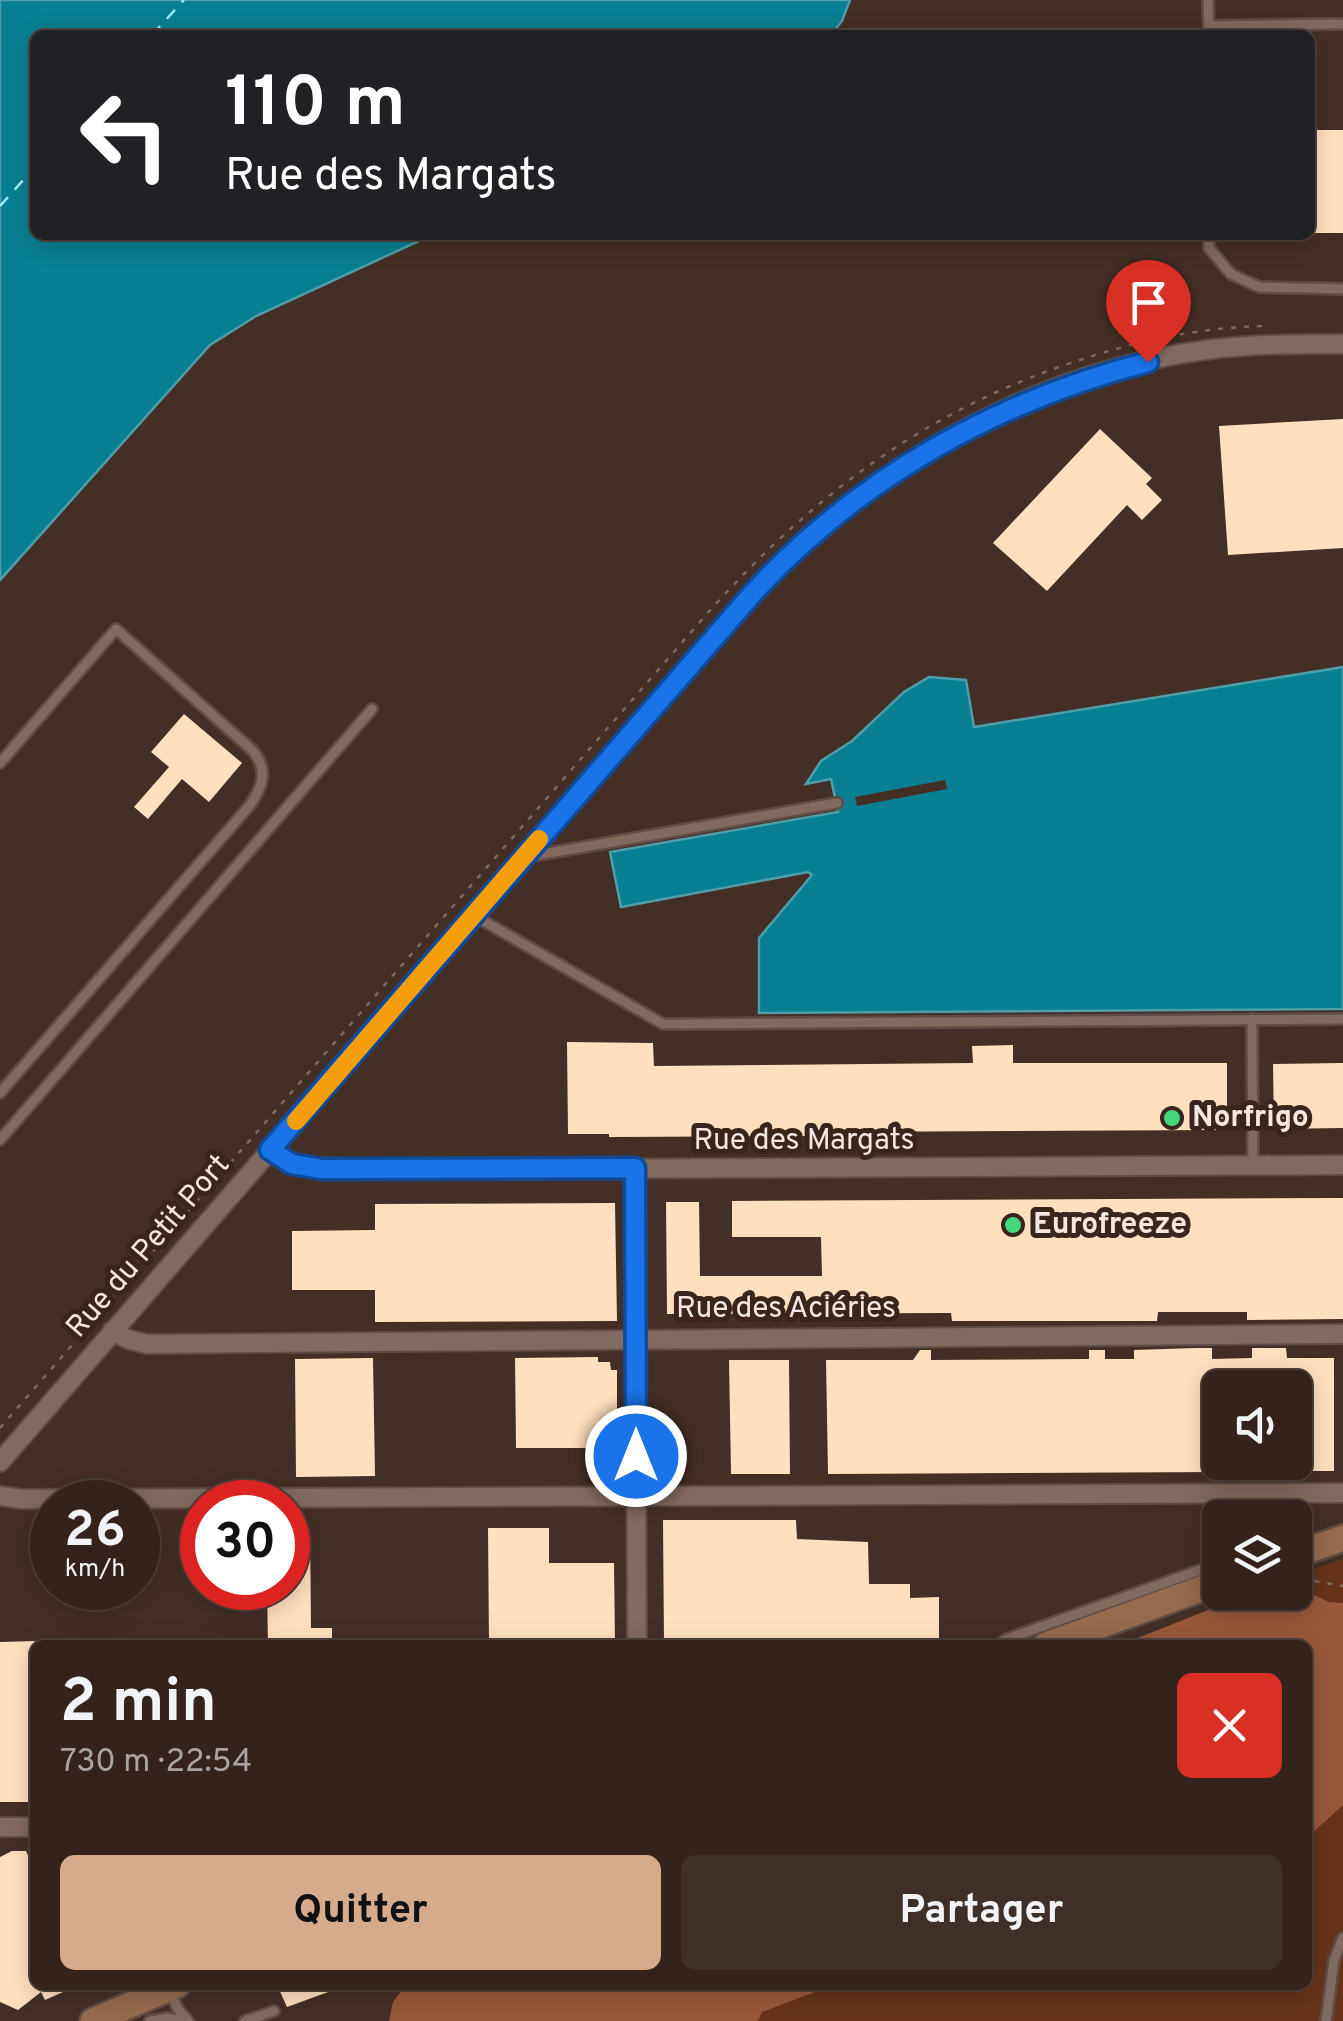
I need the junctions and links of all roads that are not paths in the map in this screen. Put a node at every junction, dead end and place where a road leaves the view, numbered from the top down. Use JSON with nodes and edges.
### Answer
{"nodes":[{"id":1,"x":1208,"y":0,"type":"edge"},
{"id":2,"x":1343,"y":24,"type":"edge"},
{"id":3,"x":1208,"y":30,"type":"edge"},
{"id":4,"x":1209,"y":240,"type":"edge"},
{"id":5,"x":1343,"y":290,"type":"edge"},
{"id":6,"x":1343,"y":344,"type":"edge"},
{"id":7,"x":372,"y":710,"type":"dead end"},
{"id":8,"x":0,"y":763,"type":"edge"},
{"id":9,"x":836,"y":803,"type":"dead end"},
{"id":10,"x":524,"y":857,"type":"junction"},
{"id":11,"x":473,"y":916,"type":"junction"},
{"id":12,"x":1343,"y":1018,"type":"edge"},
{"id":13,"x":1252,"y":1019,"type":"junction"},
{"id":14,"x":0,"y":1093,"type":"edge"},
{"id":15,"x":0,"y":1140,"type":"edge"},
{"id":16,"x":270,"y":1150,"type":"junction"},
{"id":17,"x":1343,"y":1165,"type":"edge"},
{"id":18,"x":1252,"y":1166,"type":"junction"},
{"id":19,"x":635,"y":1168,"type":"junction"},
{"id":20,"x":112,"y":1331,"type":"junction"},
{"id":21,"x":1343,"y":1334,"type":"edge"},
{"id":22,"x":636,"y":1338,"type":"junction"},
{"id":23,"x":0,"y":1462,"type":"edge"},
{"id":24,"x":1343,"y":1493,"type":"edge"},
{"id":25,"x":637,"y":1495,"type":"junction"},
{"id":26,"x":0,"y":1496,"type":"edge"},
{"id":27,"x":1343,"y":1538,"type":"edge"},
{"id":28,"x":1312,"y":1549,"type":"edge"},
{"id":29,"x":1202,"y":1569,"type":"edge"},
{"id":30,"x":1202,"y":1589,"type":"edge"},
{"id":31,"x":637,"y":1640,"type":"edge"},
{"id":32,"x":1006,"y":1640,"type":"edge"},
{"id":33,"x":1060,"y":1640,"type":"edge"},
{"id":34,"x":0,"y":1827,"type":"edge"},
{"id":35,"x":30,"y":1827,"type":"edge"},
{"id":36,"x":1343,"y":1938,"type":"edge"},
{"id":37,"x":166,"y":1990,"type":"edge"},
{"id":38,"x":174,"y":1990,"type":"edge"},
{"id":39,"x":274,"y":2010,"type":"dead end"},
{"id":40,"x":93,"y":2021,"type":"edge"},
{"id":41,"x":150,"y":2021,"type":"edge"},
{"id":42,"x":187,"y":2021,"type":"edge"},
{"id":43,"x":245,"y":2021,"type":"edge"},
{"id":44,"x":1326,"y":2021,"type":"edge"}],
"edges":[{"from":1,"to":3,"type":"lane"},
{"from":2,"to":3,"type":"lane"},
{"from":4,"to":5,"type":"lane"},
{"from":6,"to":10,"type":"street","name":"Rue du Petit Port"},
{"from":7,"to":15,"type":"lane"},
{"from":8,"to":14,"type":"lane"},
{"from":9,"to":10,"type":"lane"},
{"from":10,"to":11,"type":"street","name":"Rue du Petit Port"},
{"from":11,"to":13,"type":"lane"},
{"from":11,"to":16,"type":"street","name":"Rue du Petit Port"},
{"from":12,"to":13,"type":"lane"},
{"from":13,"to":18,"type":"lane"},
{"from":16,"to":19,"type":"street","name":"Rue des Margats"},
{"from":16,"to":20,"type":"street","name":"Rue du Petit Port"},
{"from":17,"to":18,"type":"street","name":"Rue des Margats"},
{"from":18,"to":19,"type":"street","name":"Rue des Margats"},
{"from":19,"to":22,"type":"street"},
{"from":20,"to":22,"type":"street","name":"Rue des Aciéries"},
{"from":20,"to":23,"type":"street","name":"Rue du Petit Port"},
{"from":21,"to":22,"type":"street","name":"Rue des Aciéries"},
{"from":22,"to":25,"type":"street"},
{"from":24,"to":25,"type":"street"},
{"from":25,"to":26,"type":"street"},
{"from":25,"to":31,"type":"street"},
{"from":27,"to":28,"type":"street"},
{"from":29,"to":32,"type":"lane"},
{"from":30,"to":33,"type":"street"},
{"from":34,"to":35,"type":"street"},
{"from":36,"to":44,"type":"lane"},
{"from":37,"to":40,"type":"street"},
{"from":38,"to":42,"type":"lane"},
{"from":39,"to":43,"type":"lane"},
{"from":41,"to":42,"type":"lane"}]}
